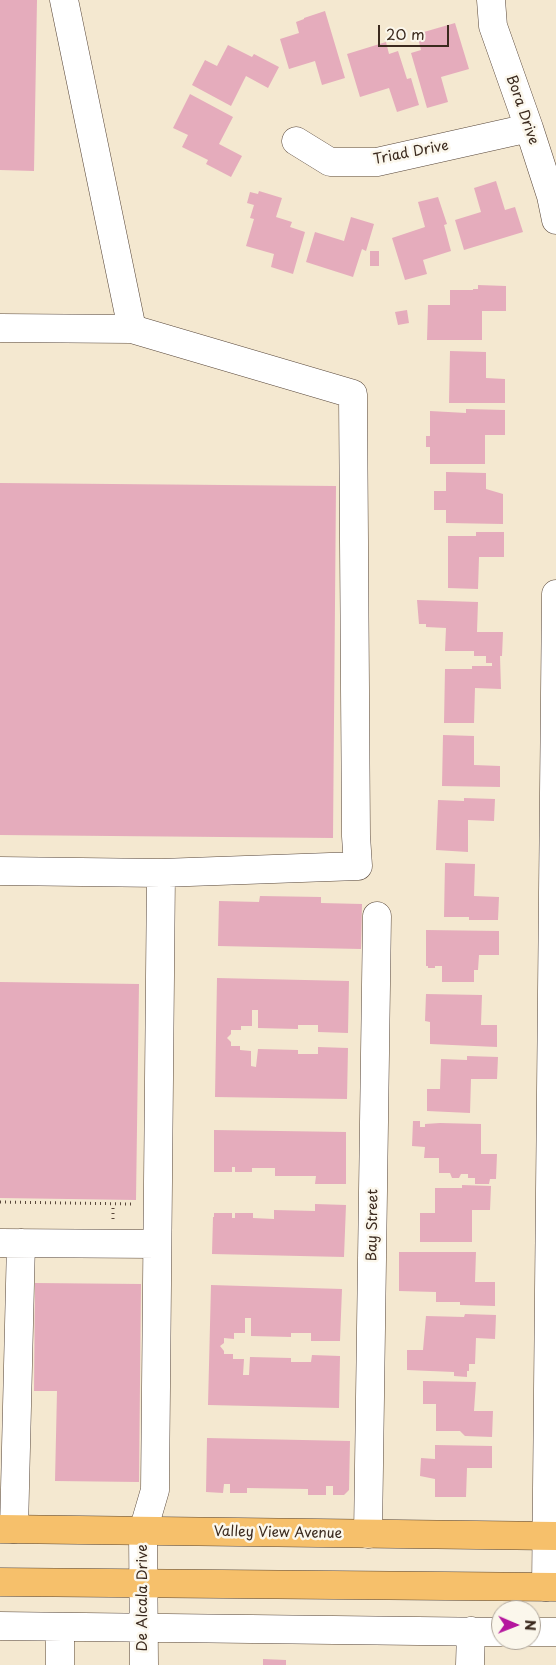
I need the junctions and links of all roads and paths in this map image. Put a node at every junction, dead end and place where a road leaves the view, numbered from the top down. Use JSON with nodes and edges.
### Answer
{"nodes":[{"id":1,"x":64,"y":0,"type":"edge"},
{"id":2,"x":491,"y":0,"type":"edge"},
{"id":3,"x":529,"y":128,"type":"junction"},
{"id":4,"x":296,"y":141,"type":"dead end"},
{"id":5,"x":556,"y":220,"type":"edge"},
{"id":6,"x":0,"y":328,"type":"edge"},
{"id":7,"x":132,"y":329,"type":"junction"},
{"id":8,"x":556,"y":594,"type":"edge"},
{"id":9,"x":0,"y":871,"type":"edge"},
{"id":10,"x":161,"y":873,"type":"junction"},
{"id":11,"x":377,"y":916,"type":"dead end"},
{"id":12,"x":0,"y":1202,"type":"edge"},
{"id":13,"x":113,"y":1204,"type":"junction"},
{"id":14,"x":142,"y":1204,"type":"dead end"},
{"id":15,"x":112,"y":1227,"type":"dead end"},
{"id":16,"x":11,"y":1243,"type":"edge"},
{"id":17,"x":157,"y":1244,"type":"junction"},
{"id":18,"x":551,"y":1489,"type":"edge"},
{"id":19,"x":7,"y":1529,"type":"edge"},
{"id":20,"x":143,"y":1531,"type":"junction"},
{"id":21,"x":368,"y":1534,"type":"junction"},
{"id":22,"x":551,"y":1536,"type":"edge"},
{"id":23,"x":0,"y":1582,"type":"edge"},
{"id":24,"x":144,"y":1583,"type":"junction"},
{"id":25,"x":551,"y":1587,"type":"edge"},
{"id":26,"x":0,"y":1626,"type":"edge"},
{"id":27,"x":60,"y":1627,"type":"junction"},
{"id":28,"x":144,"y":1628,"type":"junction"},
{"id":29,"x":470,"y":1631,"type":"junction"},
{"id":30,"x":491,"y":1632,"type":"edge"},
{"id":31,"x":541,"y":1632,"type":"edge"},
{"id":32,"x":556,"y":1632,"type":"edge"},
{"id":33,"x":60,"y":1665,"type":"edge"},
{"id":34,"x":144,"y":1665,"type":"edge"},
{"id":35,"x":470,"y":1665,"type":"edge"}],
"edges":[{"from":1,"to":7,"type":"street"},
{"from":2,"to":3,"type":"street","name":"Bora Drive"},
{"from":3,"to":4,"type":"street","name":"Triad Drive"},
{"from":3,"to":5,"type":"street","name":"Bora Drive"},
{"from":6,"to":7,"type":"street"},
{"from":7,"to":10,"type":"street"},
{"from":8,"to":18,"type":"street"},
{"from":9,"to":10,"type":"street"},
{"from":10,"to":17,"type":"street","name":"De Alcala Drive"},
{"from":11,"to":21,"type":"street","name":"Bay Street"},
{"from":12,"to":13,"type":"path"},
{"from":13,"to":14,"type":"path"},
{"from":13,"to":15,"type":"path"},
{"from":16,"to":17,"type":"street"},
{"from":16,"to":19,"type":"street"},
{"from":17,"to":20,"type":"street","name":"De Alcala Drive"},
{"from":18,"to":22,"type":"street"},
{"from":19,"to":20,"type":"main road","name":"Valley View Avenue"},
{"from":20,"to":21,"type":"main road","name":"Valley View Avenue"},
{"from":20,"to":24,"type":"street","name":"De Alcala Drive"},
{"from":21,"to":22,"type":"main road","name":"Valley View Avenue"},
{"from":22,"to":25,"type":"street"},
{"from":23,"to":24,"type":"main road"},
{"from":24,"to":25,"type":"main road"},
{"from":24,"to":28,"type":"street","name":"De Alcala Drive"},
{"from":26,"to":27,"type":"street"},
{"from":27,"to":28,"type":"street"},
{"from":27,"to":33,"type":"street"},
{"from":28,"to":29,"type":"street"},
{"from":28,"to":34,"type":"street","name":"De Alcala Drive"},
{"from":29,"to":30,"type":"street"},
{"from":29,"to":35,"type":"street"},
{"from":31,"to":32,"type":"street"}]}
